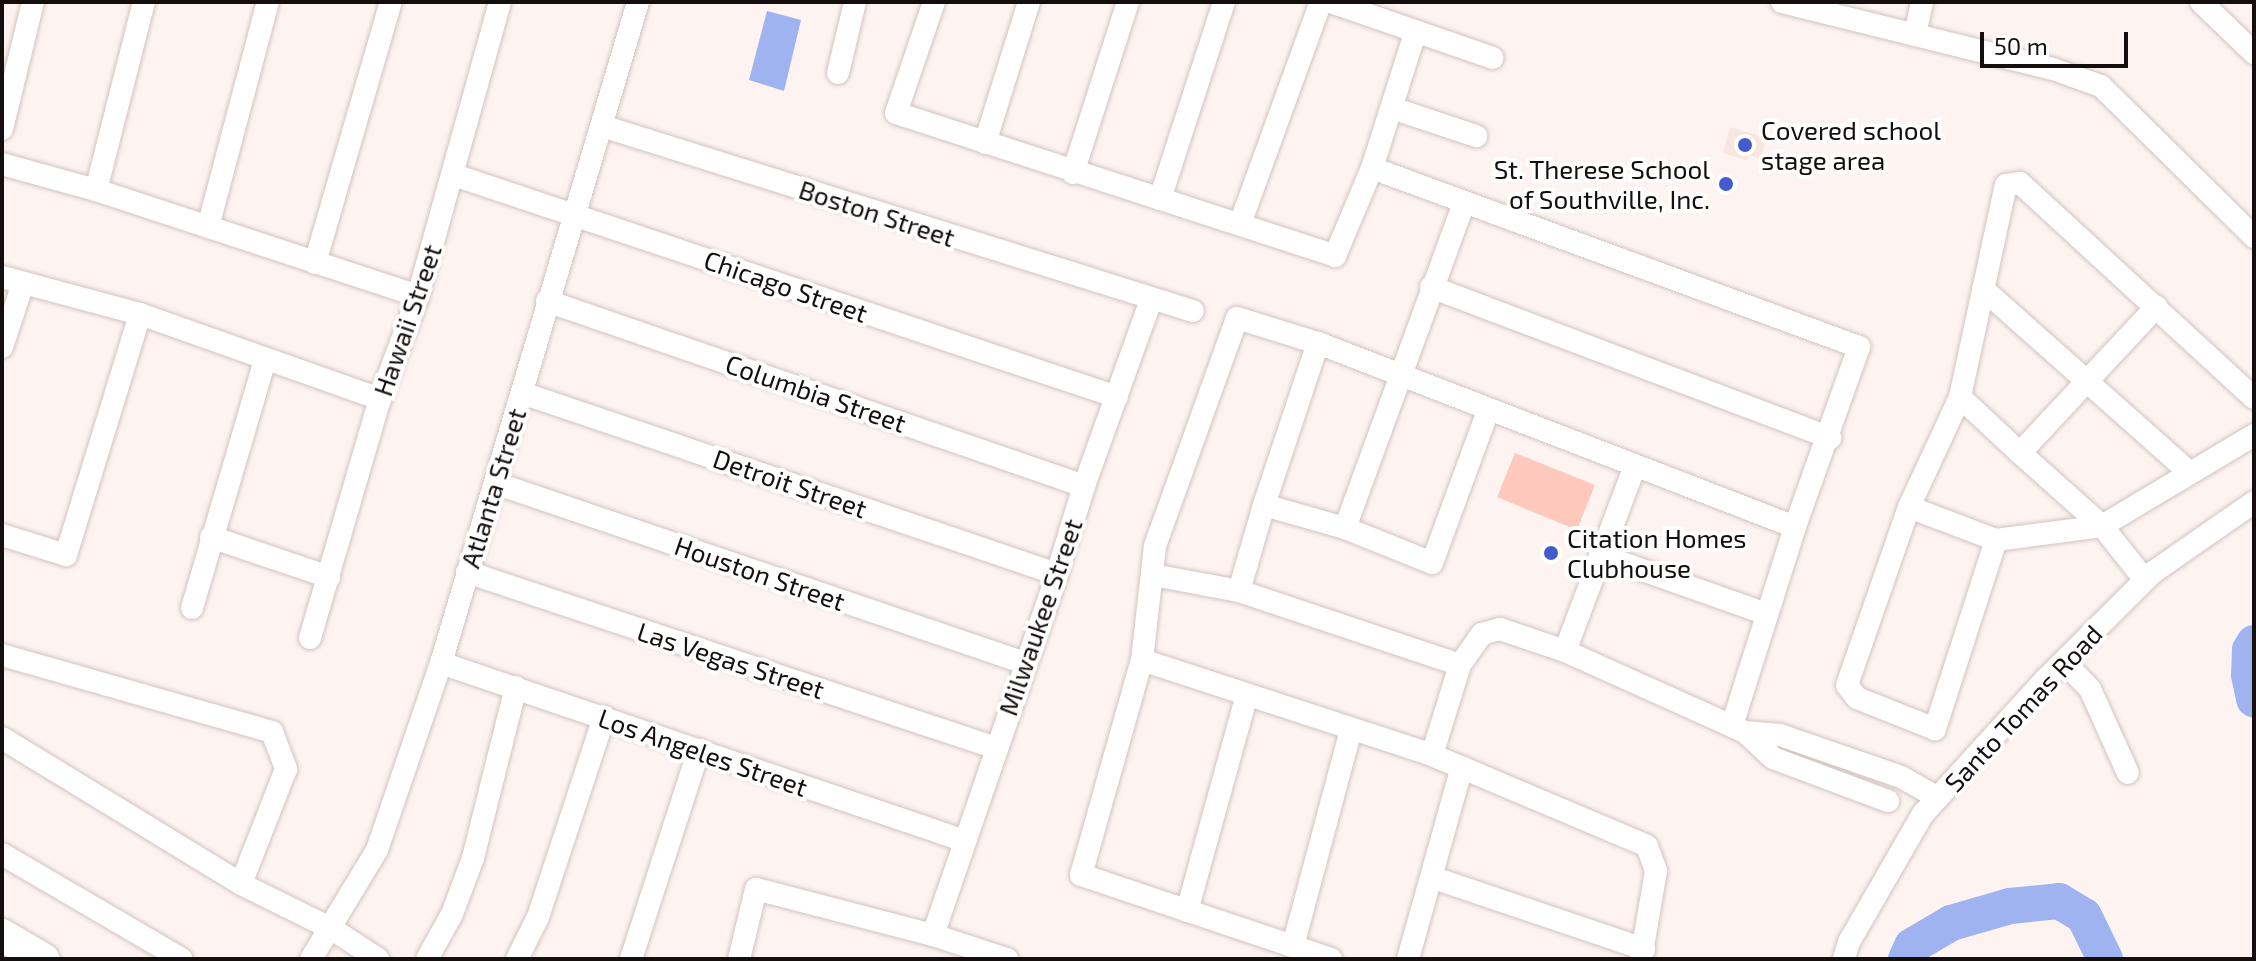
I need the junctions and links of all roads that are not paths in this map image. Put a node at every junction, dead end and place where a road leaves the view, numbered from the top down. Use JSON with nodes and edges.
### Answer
{"nodes":[{"id":1,"x":33,"y":2,"type":"edge"},
{"id":2,"x":144,"y":2,"type":"edge"},
{"id":3,"x":268,"y":2,"type":"edge"},
{"id":4,"x":391,"y":2,"type":"edge"},
{"id":5,"x":500,"y":2,"type":"edge"},
{"id":6,"x":638,"y":2,"type":"edge"},
{"id":7,"x":855,"y":2,"type":"edge"},
{"id":8,"x":934,"y":2,"type":"edge"},
{"id":9,"x":1029,"y":2,"type":"edge"},
{"id":10,"x":1128,"y":2,"type":"edge"},
{"id":11,"x":1224,"y":2,"type":"edge"},
{"id":12,"x":1321,"y":2,"type":"edge"},
{"id":13,"x":1331,"y":2,"type":"edge"},
{"id":14,"x":1782,"y":2,"type":"edge"},
{"id":15,"x":1922,"y":2,"type":"edge"},
{"id":16,"x":2201,"y":2,"type":"edge"},
{"id":17,"x":1415,"y":33,"type":"junction"},
{"id":18,"x":1915,"y":35,"type":"junction"},
{"id":19,"x":2254,"y":53,"type":"edge"},
{"id":20,"x":1493,"y":58,"type":"dead end"},
{"id":21,"x":838,"y":73,"type":"dead end"},
{"id":22,"x":1392,"y":108,"type":"junction"},
{"id":23,"x":602,"y":126,"type":"junction"},
{"id":24,"x":2,"y":129,"type":"edge"},
{"id":25,"x":1476,"y":136,"type":"dead end"},
{"id":26,"x":985,"y":143,"type":"junction"},
{"id":27,"x":2,"y":164,"type":"edge"},
{"id":28,"x":1372,"y":168,"type":"junction"},
{"id":29,"x":1073,"y":173,"type":"junction"},
{"id":30,"x":454,"y":175,"type":"junction"},
{"id":31,"x":96,"y":190,"type":"junction"},
{"id":32,"x":1160,"y":199,"type":"junction"},
{"id":33,"x":1463,"y":205,"type":"junction"},
{"id":34,"x":575,"y":216,"type":"junction"},
{"id":35,"x":1240,"y":224,"type":"junction"},
{"id":36,"x":208,"y":227,"type":"junction"},
{"id":37,"x":2254,"y":237,"type":"edge"},
{"id":38,"x":315,"y":263,"type":"junction"},
{"id":39,"x":13,"y":280,"type":"edge"},
{"id":40,"x":1431,"y":287,"type":"junction"},
{"id":41,"x":1983,"y":289,"type":"junction"},
{"id":42,"x":418,"y":296,"type":"junction"},
{"id":43,"x":1151,"y":300,"type":"junction"},
{"id":44,"x":547,"y":301,"type":"junction"},
{"id":45,"x":2156,"y":307,"type":"junction"},
{"id":46,"x":1193,"y":311,"type":"dead end"},
{"id":47,"x":140,"y":314,"type":"junction"},
{"id":48,"x":1318,"y":343,"type":"junction"},
{"id":49,"x":2,"y":347,"type":"edge"},
{"id":50,"x":265,"y":360,"type":"junction"},
{"id":51,"x":1401,"y":375,"type":"junction"},
{"id":52,"x":2087,"y":381,"type":"junction"},
{"id":53,"x":522,"y":393,"type":"junction"},
{"id":54,"x":1117,"y":397,"type":"junction"},
{"id":55,"x":1960,"y":397,"type":"junction"},
{"id":56,"x":2254,"y":398,"type":"edge"},
{"id":57,"x":380,"y":399,"type":"junction"},
{"id":58,"x":1488,"y":411,"type":"junction"},
{"id":59,"x":2254,"y":435,"type":"edge"},
{"id":60,"x":1830,"y":438,"type":"junction"},
{"id":61,"x":2020,"y":453,"type":"junction"},
{"id":62,"x":1635,"y":466,"type":"junction"},
{"id":63,"x":2190,"y":473,"type":"junction"},
{"id":64,"x":495,"y":483,"type":"junction"},
{"id":65,"x":1084,"y":486,"type":"junction"},
{"id":66,"x":2254,"y":502,"type":"edge"},
{"id":67,"x":1264,"y":505,"type":"junction"},
{"id":68,"x":1909,"y":507,"type":"junction"},
{"id":69,"x":2102,"y":526,"type":"junction"},
{"id":70,"x":1795,"y":527,"type":"junction"},
{"id":71,"x":1345,"y":528,"type":"junction"},
{"id":72,"x":2,"y":535,"type":"edge"},
{"id":73,"x":211,"y":537,"type":"junction"},
{"id":74,"x":1996,"y":540,"type":"junction"},
{"id":75,"x":1600,"y":555,"type":"junction"},
{"id":76,"x":467,"y":572,"type":"junction"},
{"id":77,"x":1057,"y":574,"type":"junction"},
{"id":78,"x":1153,"y":575,"type":"junction"},
{"id":79,"x":329,"y":577,"type":"junction"},
{"id":80,"x":2145,"y":580,"type":"junction"},
{"id":81,"x":1239,"y":591,"type":"junction"},
{"id":82,"x":192,"y":608,"type":"dead end"},
{"id":83,"x":1767,"y":614,"type":"junction"},
{"id":84,"x":310,"y":638,"type":"dead end"},
{"id":85,"x":1565,"y":651,"type":"junction"},
{"id":86,"x":2,"y":655,"type":"edge"},
{"id":87,"x":1142,"y":660,"type":"junction"},
{"id":88,"x":2064,"y":662,"type":"junction"},
{"id":89,"x":441,"y":663,"type":"junction"},
{"id":90,"x":1025,"y":663,"type":"junction"},
{"id":91,"x":1460,"y":665,"type":"junction"},
{"id":92,"x":516,"y":687,"type":"junction"},
{"id":93,"x":1247,"y":695,"type":"junction"},
{"id":94,"x":604,"y":717,"type":"junction"},
{"id":95,"x":1738,"y":729,"type":"junction"},
{"id":96,"x":1351,"y":730,"type":"junction"},
{"id":97,"x":2,"y":738,"type":"edge"},
{"id":98,"x":996,"y":748,"type":"junction"},
{"id":99,"x":699,"y":750,"type":"junction"},
{"id":100,"x":1432,"y":755,"type":"junction"},
{"id":101,"x":1856,"y":761,"type":"junction"},
{"id":102,"x":1462,"y":767,"type":"junction"},
{"id":103,"x":2128,"y":773,"type":"dead end"},
{"id":104,"x":1847,"y":785,"type":"junction"},
{"id":105,"x":1931,"y":806,"type":"junction"},
{"id":106,"x":965,"y":841,"type":"junction"},
{"id":107,"x":2,"y":854,"type":"edge"},
{"id":108,"x":1434,"y":878,"type":"junction"},
{"id":109,"x":241,"y":884,"type":"junction"},
{"id":110,"x":1187,"y":911,"type":"junction"},
{"id":111,"x":332,"y":929,"type":"junction"},
{"id":112,"x":2,"y":935,"type":"edge"},
{"id":113,"x":933,"y":935,"type":"junction"},
{"id":114,"x":1293,"y":946,"type":"junction"},
{"id":115,"x":1642,"y":954,"type":"edge"},
{"id":116,"x":43,"y":959,"type":"edge"},
{"id":117,"x":182,"y":959,"type":"edge"},
{"id":118,"x":311,"y":959,"type":"edge"},
{"id":119,"x":378,"y":959,"type":"edge"},
{"id":120,"x":427,"y":959,"type":"edge"},
{"id":121,"x":517,"y":959,"type":"edge"},
{"id":122,"x":631,"y":959,"type":"edge"},
{"id":123,"x":739,"y":959,"type":"edge"},
{"id":124,"x":1007,"y":959,"type":"edge"},
{"id":125,"x":1331,"y":959,"type":"edge"},
{"id":126,"x":1408,"y":959,"type":"edge"},
{"id":127,"x":1844,"y":959,"type":"edge"}],
"edges":[{"from":1,"to":24,"type":"street"},
{"from":2,"to":31,"type":"street"},
{"from":3,"to":36,"type":"street"},
{"from":4,"to":38,"type":"street"},
{"from":5,"to":30,"type":"street","name":"Hawaii Street"},
{"from":6,"to":23,"type":"street","name":"Atlanta Street"},
{"from":7,"to":21,"type":"street"},
{"from":8,"to":26,"type":"street"},
{"from":9,"to":26,"type":"street"},
{"from":10,"to":29,"type":"street"},
{"from":11,"to":32,"type":"street"},
{"from":12,"to":35,"type":"street"},
{"from":13,"to":17,"type":"street"},
{"from":14,"to":18,"type":"street"},
{"from":15,"to":18,"type":"street"},
{"from":16,"to":19,"type":"street"},
{"from":17,"to":20,"type":"street"},
{"from":17,"to":22,"type":"street"},
{"from":18,"to":37,"type":"street"},
{"from":22,"to":25,"type":"street"},
{"from":22,"to":28,"type":"street"},
{"from":23,"to":34,"type":"street","name":"Atlanta Street"},
{"from":23,"to":43,"type":"street","name":"Boston Street"},
{"from":26,"to":29,"type":"street"},
{"from":27,"to":31,"type":"street"},
{"from":28,"to":33,"type":"street"},
{"from":28,"to":35,"type":"street"},
{"from":29,"to":32,"type":"street"},
{"from":30,"to":34,"type":"street","name":"Chicago Street"},
{"from":30,"to":42,"type":"street","name":"Hawaii Street"},
{"from":31,"to":36,"type":"street"},
{"from":32,"to":35,"type":"street"},
{"from":33,"to":40,"type":"street"},
{"from":33,"to":60,"type":"street"},
{"from":34,"to":44,"type":"street","name":"Atlanta Street"},
{"from":34,"to":54,"type":"street","name":"Chicago Street"},
{"from":36,"to":38,"type":"street"},
{"from":38,"to":42,"type":"street"},
{"from":39,"to":47,"type":"street"},
{"from":39,"to":49,"type":"street"},
{"from":40,"to":51,"type":"street"},
{"from":40,"to":60,"type":"street"},
{"from":41,"to":45,"type":"street"},
{"from":41,"to":52,"type":"street"},
{"from":41,"to":55,"type":"street"},
{"from":42,"to":57,"type":"street","name":"Hawaii Street"},
{"from":43,"to":46,"type":"street","name":"Boston Street"},
{"from":43,"to":54,"type":"street","name":"Milwaukee Street"},
{"from":44,"to":53,"type":"street","name":"Atlanta Street"},
{"from":44,"to":65,"type":"street","name":"Columbia Street"},
{"from":45,"to":52,"type":"street"},
{"from":45,"to":56,"type":"street"},
{"from":47,"to":50,"type":"street"},
{"from":47,"to":72,"type":"street"},
{"from":48,"to":51,"type":"street"},
{"from":48,"to":67,"type":"street"},
{"from":48,"to":78,"type":"street"},
{"from":50,"to":57,"type":"street"},
{"from":50,"to":73,"type":"street"},
{"from":51,"to":58,"type":"street"},
{"from":51,"to":71,"type":"street"},
{"from":52,"to":61,"type":"street"},
{"from":52,"to":63,"type":"street"},
{"from":53,"to":64,"type":"street","name":"Atlanta Street"},
{"from":53,"to":77,"type":"street","name":"Detroit Street"},
{"from":54,"to":65,"type":"street","name":"Milwaukee Street"},
{"from":55,"to":61,"type":"street"},
{"from":55,"to":68,"type":"street"},
{"from":57,"to":79,"type":"street","name":"Hawaii Street"},
{"from":58,"to":62,"type":"street"},
{"from":58,"to":71,"type":"street"},
{"from":59,"to":63,"type":"street"},
{"from":60,"to":70,"type":"street"},
{"from":61,"to":69,"type":"street"},
{"from":62,"to":70,"type":"street"},
{"from":62,"to":75,"type":"street"},
{"from":63,"to":69,"type":"street"},
{"from":64,"to":76,"type":"street","name":"Atlanta Street"},
{"from":64,"to":90,"type":"street","name":"Houston Street"},
{"from":65,"to":77,"type":"street","name":"Milwaukee Street"},
{"from":66,"to":80,"type":"street","name":"Santo Tomas Road"},
{"from":67,"to":71,"type":"street"},
{"from":67,"to":81,"type":"street"},
{"from":68,"to":74,"type":"street"},
{"from":68,"to":74,"type":"street"},
{"from":69,"to":74,"type":"street"},
{"from":69,"to":80,"type":"street"},
{"from":70,"to":83,"type":"street"},
{"from":73,"to":79,"type":"street"},
{"from":73,"to":82,"type":"street"},
{"from":75,"to":83,"type":"street"},
{"from":75,"to":85,"type":"street"},
{"from":76,"to":89,"type":"street","name":"Atlanta Street"},
{"from":76,"to":98,"type":"street","name":"Las Vegas Street"},
{"from":77,"to":90,"type":"street","name":"Milwaukee Street"},
{"from":78,"to":81,"type":"street"},
{"from":78,"to":87,"type":"street"},
{"from":79,"to":84,"type":"street","name":"Hawaii Street"},
{"from":80,"to":88,"type":"street","name":"Santo Tomas Road"},
{"from":81,"to":91,"type":"street"},
{"from":83,"to":95,"type":"street"},
{"from":85,"to":91,"type":"street"},
{"from":85,"to":95,"type":"street"},
{"from":86,"to":109,"type":"street"},
{"from":87,"to":93,"type":"street"},
{"from":87,"to":110,"type":"street"},
{"from":88,"to":103,"type":"street"},
{"from":88,"to":105,"type":"street","name":"Santo Tomas Road"},
{"from":89,"to":92,"type":"street","name":"Los Angeles Street"},
{"from":89,"to":111,"type":"street","name":"Atlanta Street"},
{"from":90,"to":98,"type":"street","name":"Milwaukee Street"},
{"from":91,"to":100,"type":"street"},
{"from":92,"to":94,"type":"street","name":"Los Angeles Street"},
{"from":92,"to":120,"type":"street"},
{"from":93,"to":96,"type":"street"},
{"from":93,"to":110,"type":"street"},
{"from":94,"to":99,"type":"street","name":"Los Angeles Street"},
{"from":94,"to":121,"type":"street"},
{"from":95,"to":101,"type":"street"},
{"from":95,"to":104,"type":"street"},
{"from":96,"to":100,"type":"street"},
{"from":96,"to":114,"type":"street"},
{"from":97,"to":109,"type":"street"},
{"from":98,"to":106,"type":"street","name":"Milwaukee Street"},
{"from":99,"to":106,"type":"street","name":"Los Angeles Street"},
{"from":99,"to":122,"type":"street"},
{"from":100,"to":102,"type":"street"},
{"from":101,"to":104,"type":"street"},
{"from":101,"to":105,"type":"street"},
{"from":102,"to":108,"type":"street"},
{"from":102,"to":115,"type":"street"},
{"from":104,"to":105,"type":"street"},
{"from":105,"to":127,"type":"street","name":"Santo Tomas Road"},
{"from":106,"to":113,"type":"street","name":"Milwaukee Street"},
{"from":107,"to":117,"type":"street"},
{"from":108,"to":115,"type":"street"},
{"from":108,"to":126,"type":"street"},
{"from":109,"to":111,"type":"street"},
{"from":110,"to":114,"type":"street"},
{"from":111,"to":118,"type":"street","name":"Atlanta Street"},
{"from":111,"to":119,"type":"street"},
{"from":112,"to":116,"type":"highway"},
{"from":113,"to":123,"type":"street"},
{"from":113,"to":124,"type":"street"},
{"from":114,"to":125,"type":"street"}]}
